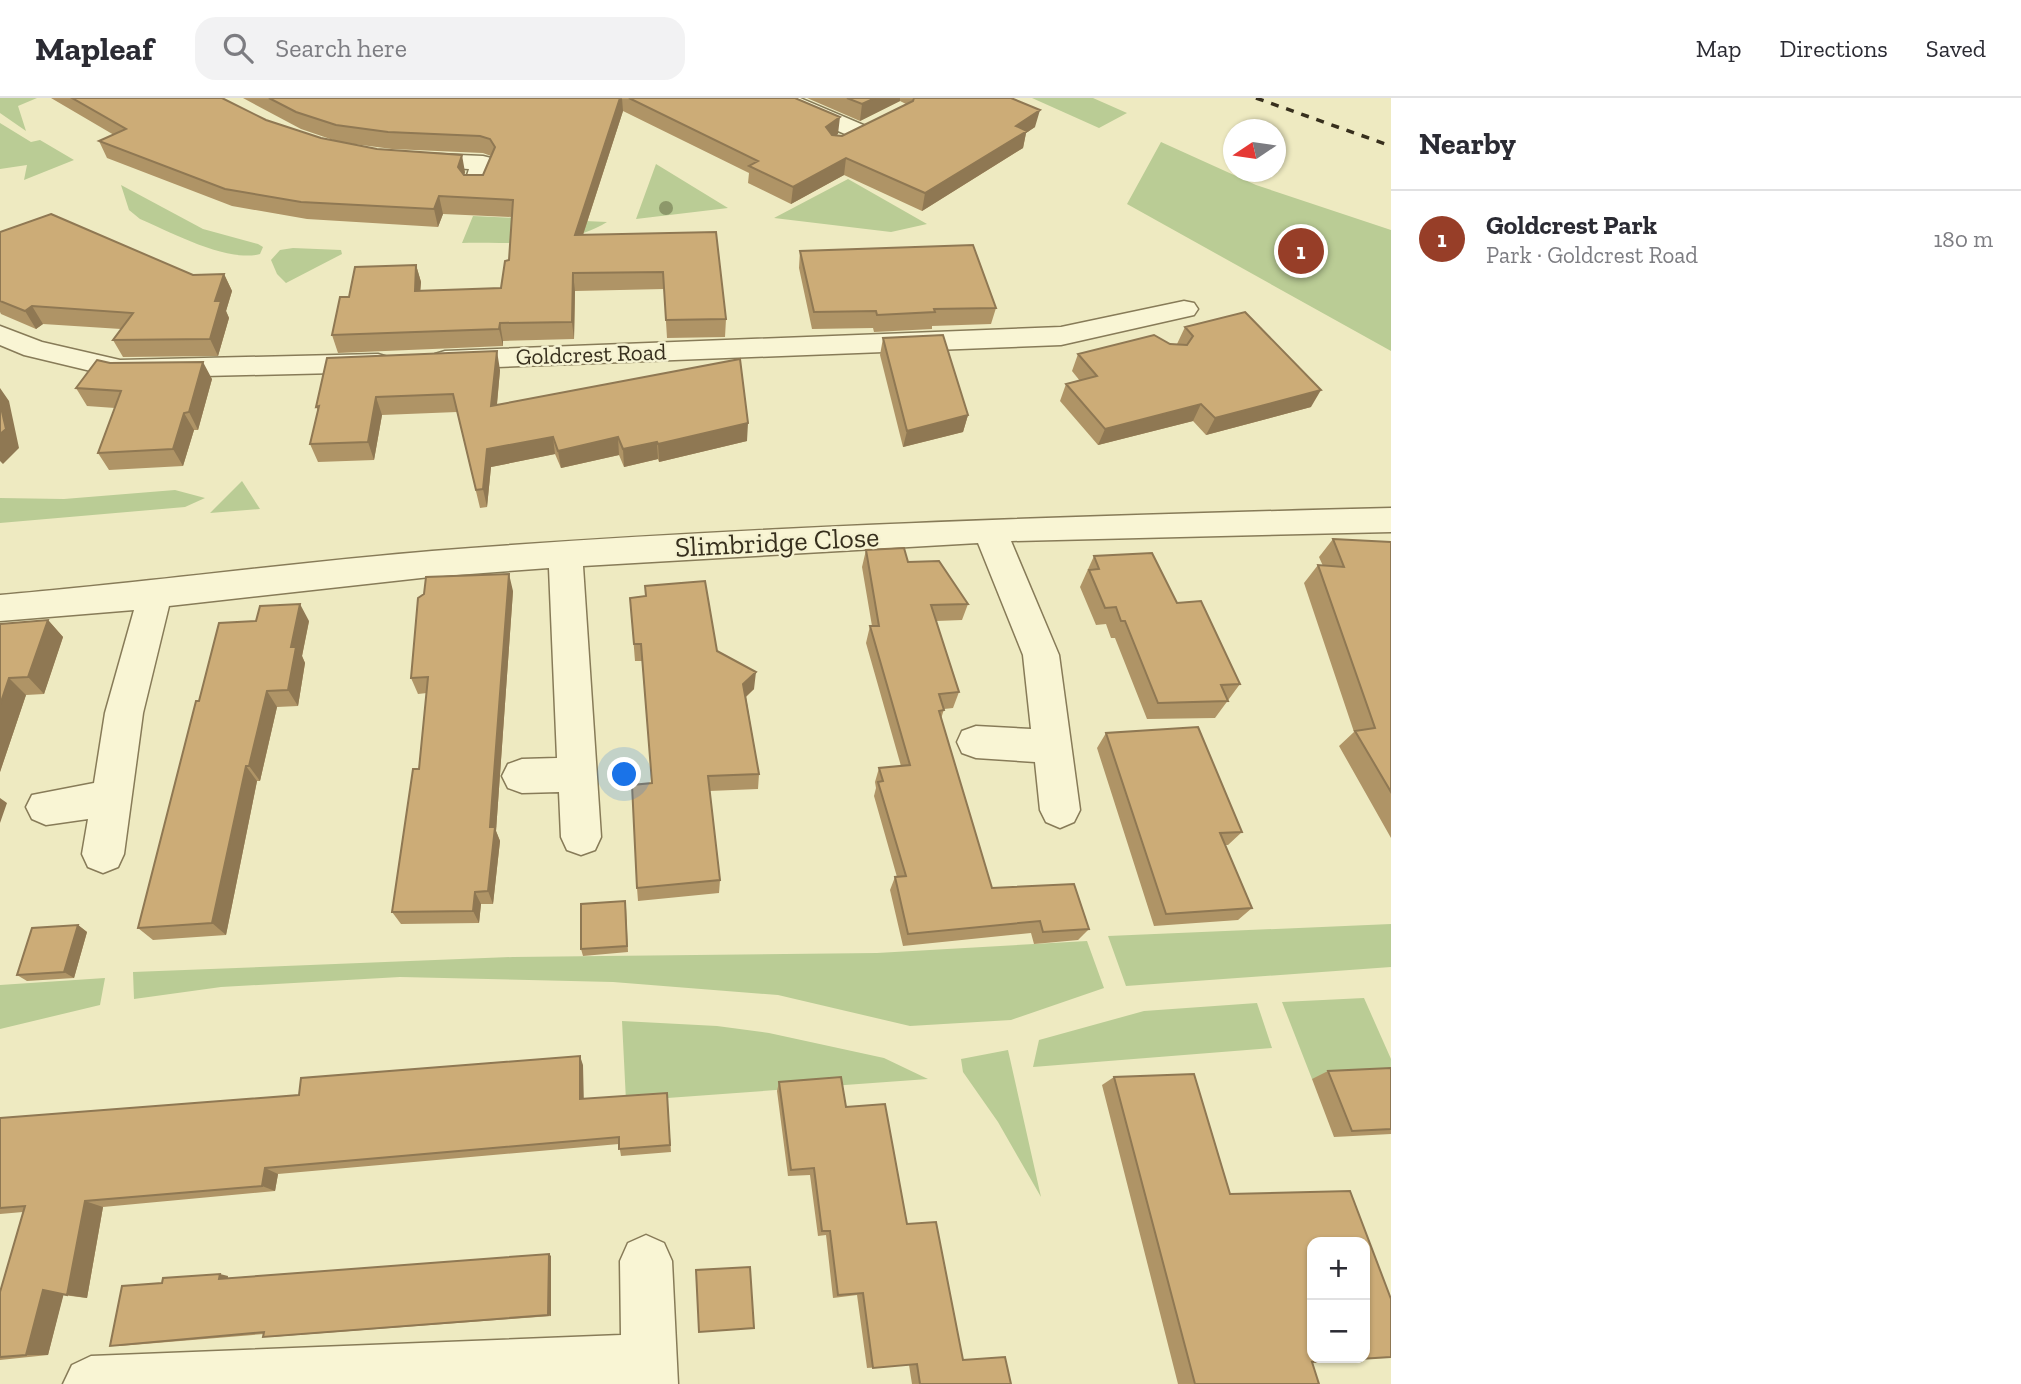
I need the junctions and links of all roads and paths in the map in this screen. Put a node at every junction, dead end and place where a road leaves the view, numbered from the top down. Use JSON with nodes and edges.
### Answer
{"nodes":[{"id":1,"x":781,"y":98,"type":"edge"},
{"id":2,"x":881,"y":121,"type":"edge"},
{"id":3,"x":390,"y":158,"type":"edge"},
{"id":4,"x":483,"y":164,"type":"dead end"},
{"id":5,"x":1184,"y":309,"type":"dead end"},
{"id":6,"x":1136,"y":320,"type":"junction"},
{"id":7,"x":0,"y":335,"type":"edge"},
{"id":8,"x":1160,"y":345,"type":"edge"},
{"id":9,"x":1391,"y":520,"type":"edge"},
{"id":10,"x":990,"y":530,"type":"junction"},
{"id":11,"x":565,"y":555,"type":"junction"},
{"id":12,"x":155,"y":596,"type":"junction"},
{"id":13,"x":0,"y":608,"type":"edge"},
{"id":14,"x":976,"y":741,"type":"dead end"},
{"id":15,"x":1052,"y":747,"type":"junction"},
{"id":16,"x":578,"y":775,"type":"junction"},
{"id":17,"x":522,"y":776,"type":"dead end"},
{"id":18,"x":111,"y":799,"type":"junction"},
{"id":19,"x":46,"y":807,"type":"dead end"},
{"id":20,"x":1060,"y":810,"type":"dead end"},
{"id":21,"x":581,"y":837,"type":"dead end"},
{"id":22,"x":103,"y":854,"type":"dead end"},
{"id":23,"x":646,"y":1261,"type":"dead end"},
{"id":24,"x":649,"y":1372,"type":"edge"},
{"id":25,"x":91,"y":1384,"type":"edge"}],
"edges":[{"from":1,"to":2,"type":"street"},
{"from":3,"to":4,"type":"street"},
{"from":5,"to":6,"type":"street","name":"Goldcrest Road"},
{"from":6,"to":7,"type":"street","name":"Goldcrest Road"},
{"from":6,"to":8,"type":"street"},
{"from":9,"to":10,"type":"street","name":"Slimbridge Close"},
{"from":10,"to":11,"type":"street","name":"Slimbridge Close"},
{"from":10,"to":15,"type":"street"},
{"from":11,"to":12,"type":"street","name":"Slimbridge Close"},
{"from":11,"to":16,"type":"street"},
{"from":12,"to":13,"type":"street","name":"Slimbridge Close"},
{"from":12,"to":18,"type":"street"},
{"from":14,"to":15,"type":"street"},
{"from":15,"to":20,"type":"street"},
{"from":16,"to":17,"type":"street"},
{"from":16,"to":21,"type":"street"},
{"from":18,"to":19,"type":"street"},
{"from":18,"to":22,"type":"street"},
{"from":23,"to":24,"type":"street"},
{"from":24,"to":25,"type":"street"}]}
